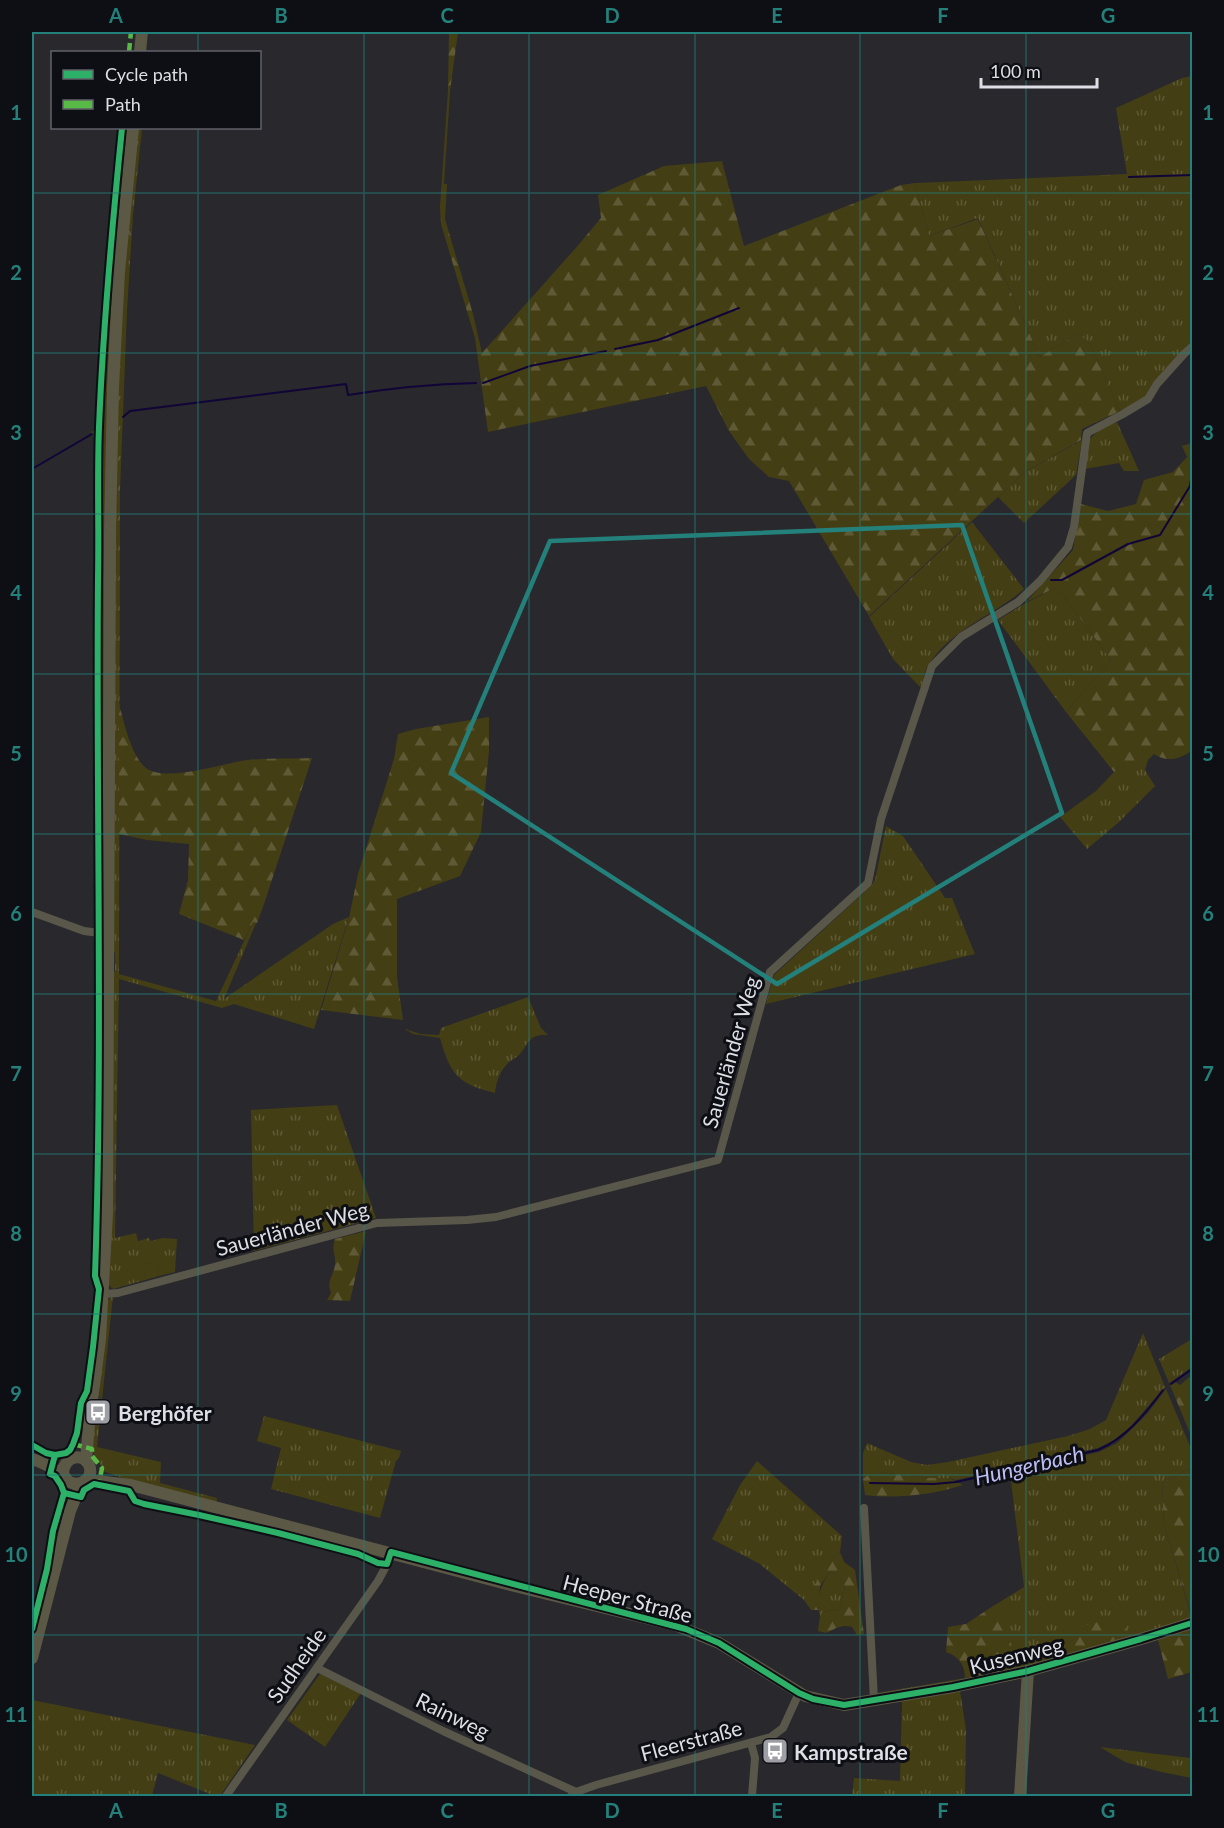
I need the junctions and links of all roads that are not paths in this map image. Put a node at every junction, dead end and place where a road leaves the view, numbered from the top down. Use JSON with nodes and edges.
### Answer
{"nodes":[{"id":1,"x":142,"y":32,"type":"edge"},
{"id":2,"x":140,"y":51,"type":"edge"},
{"id":3,"x":133,"y":129,"type":"edge"},
{"id":4,"x":1192,"y":347,"type":"edge"},
{"id":5,"x":32,"y":912,"type":"edge"},
{"id":6,"x":108,"y":934,"type":"junction"},
{"id":7,"x":104,"y":1294,"type":"junction"},
{"id":8,"x":34,"y":1460,"type":"edge"},
{"id":9,"x":77,"y":1471,"type":"junction"},
{"id":10,"x":864,"y":1508,"type":"dead end"},
{"id":11,"x":391,"y":1552,"type":"junction"},
{"id":12,"x":1192,"y":1623,"type":"edge"},
{"id":13,"x":32,"y":1658,"type":"edge"},
{"id":14,"x":317,"y":1668,"type":"junction"},
{"id":15,"x":1028,"y":1671,"type":"junction"},
{"id":16,"x":799,"y":1693,"type":"junction"},
{"id":17,"x":874,"y":1700,"type":"junction"},
{"id":18,"x":843,"y":1705,"type":"joint"},
{"id":19,"x":751,"y":1743,"type":"junction"},
{"id":20,"x":573,"y":1794,"type":"edge"},
{"id":21,"x":226,"y":1797,"type":"edge"},
{"id":22,"x":752,"y":1797,"type":"edge"},
{"id":23,"x":1020,"y":1797,"type":"edge"}],
"edges":[{"from":1,"to":2,"type":"street"},
{"from":3,"to":6,"type":"street"},
{"from":4,"to":7,"type":"street","name":"Sauerländer Weg"},
{"from":5,"to":6,"type":"street"},
{"from":6,"to":7,"type":"street"},
{"from":7,"to":9,"type":"street"},
{"from":8,"to":9,"type":"street","name":"Heeper Straße"},
{"from":9,"to":11,"type":"street","name":"Heeper Straße"},
{"from":9,"to":13,"type":"street"},
{"from":10,"to":17,"type":"street"},
{"from":11,"to":14,"type":"street","name":"Sudheide"},
{"from":11,"to":16,"type":"street","name":"Heeper Straße"},
{"from":12,"to":15,"type":"street","name":"Kusenweg"},
{"from":14,"to":20,"type":"street","name":"Rainweg"},
{"from":14,"to":21,"type":"street","name":"Sudheide"},
{"from":15,"to":17,"type":"street","name":"Kusenweg"},
{"from":15,"to":23,"type":"street"},
{"from":16,"to":18,"type":"street","name":"Heeper Straße"},
{"from":16,"to":19,"type":"street","name":"Fleerstraße"},
{"from":17,"to":18,"type":"street","name":"Kusenweg"},
{"from":19,"to":20,"type":"street","name":"Fleerstraße"},
{"from":19,"to":22,"type":"street"}]}
